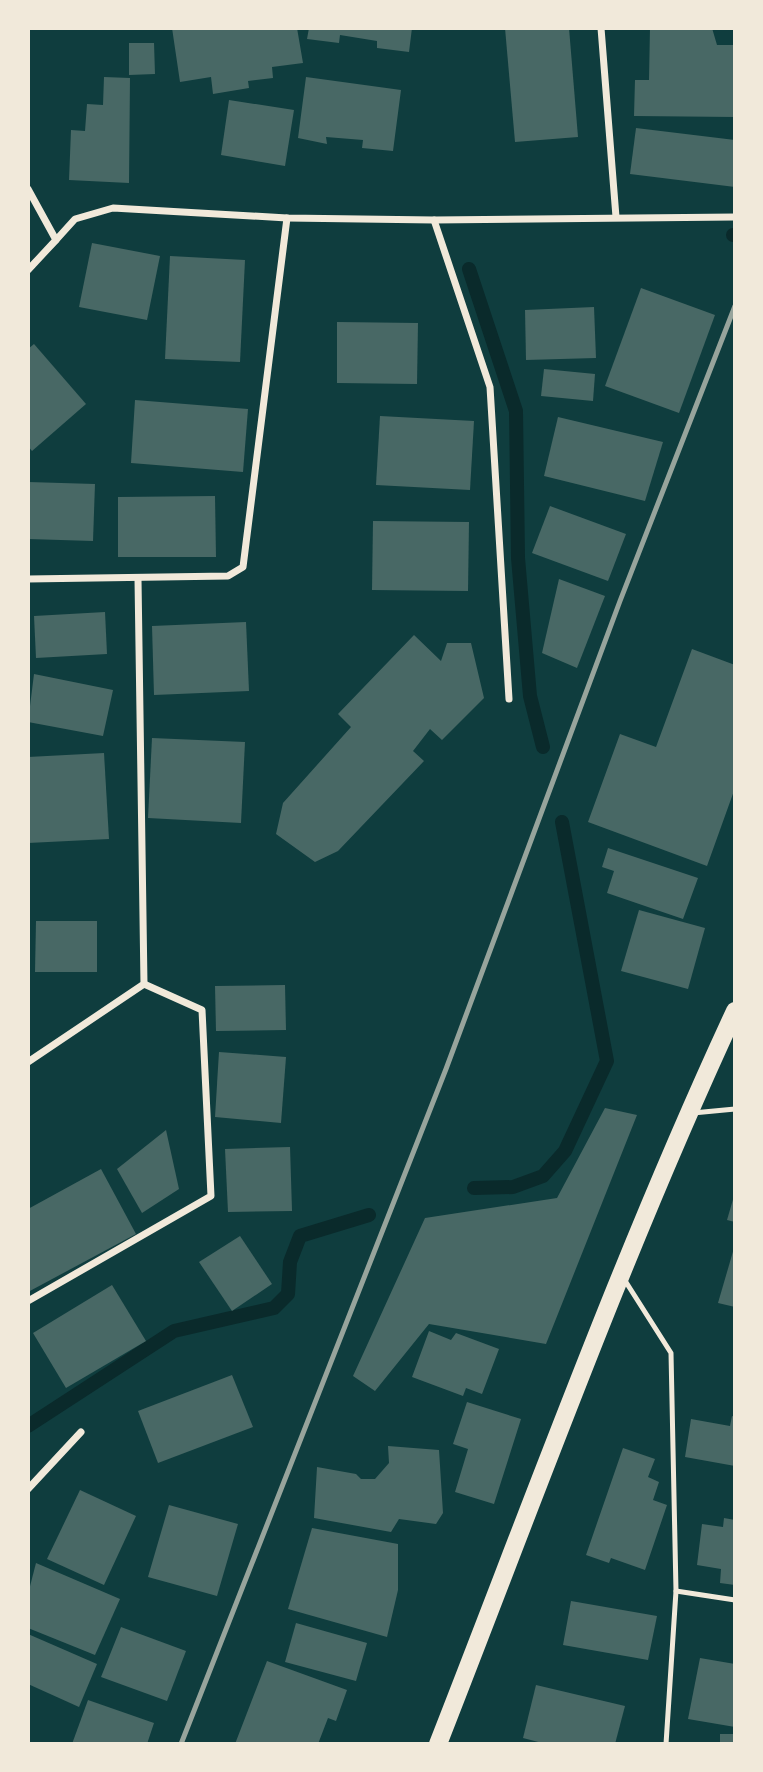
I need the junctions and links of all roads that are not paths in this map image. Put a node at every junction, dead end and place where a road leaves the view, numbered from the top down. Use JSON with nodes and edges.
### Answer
{"nodes":[{"id":1,"x":601,"y":28,"type":"edge"},
{"id":2,"x":28,"y":189,"type":"edge"},
{"id":3,"x":616,"y":217,"type":"junction"},
{"id":4,"x":735,"y":217,"type":"edge"},
{"id":5,"x":287,"y":218,"type":"junction"},
{"id":6,"x":434,"y":220,"type":"junction"},
{"id":7,"x":56,"y":240,"type":"junction"},
{"id":8,"x":28,"y":268,"type":"edge"},
{"id":9,"x":28,"y":579,"type":"edge"},
{"id":10,"x":138,"y":579,"type":"junction"},
{"id":11,"x":509,"y":699,"type":"dead end"},
{"id":12,"x":144,"y":984,"type":"junction"},
{"id":13,"x":735,"y":1011,"type":"edge"},
{"id":14,"x":28,"y":1062,"type":"edge"},
{"id":15,"x":735,"y":1109,"type":"edge"},
{"id":16,"x":687,"y":1114,"type":"junction"},
{"id":17,"x":621,"y":1275,"type":"junction"},
{"id":18,"x":28,"y":1301,"type":"edge"},
{"id":19,"x":81,"y":1432,"type":"dead end"},
{"id":20,"x":28,"y":1489,"type":"edge"},
{"id":21,"x":676,"y":1591,"type":"junction"},
{"id":22,"x":735,"y":1600,"type":"edge"},
{"id":23,"x":438,"y":1744,"type":"edge"},
{"id":24,"x":666,"y":1744,"type":"edge"}],
"edges":[{"from":1,"to":3,"type":"street"},
{"from":2,"to":7,"type":"street"},
{"from":3,"to":4,"type":"street"},
{"from":3,"to":6,"type":"street"},
{"from":5,"to":6,"type":"street"},
{"from":5,"to":7,"type":"street"},
{"from":5,"to":10,"type":"street"},
{"from":6,"to":11,"type":"street"},
{"from":7,"to":8,"type":"street"},
{"from":9,"to":10,"type":"street"},
{"from":10,"to":12,"type":"street"},
{"from":12,"to":14,"type":"street"},
{"from":12,"to":18,"type":"street"},
{"from":13,"to":16,"type":"main road"},
{"from":15,"to":16,"type":"lane"},
{"from":16,"to":17,"type":"main road"},
{"from":17,"to":21,"type":"lane"},
{"from":17,"to":23,"type":"main road"},
{"from":19,"to":20,"type":"street"},
{"from":21,"to":22,"type":"lane"},
{"from":21,"to":24,"type":"lane"}]}
